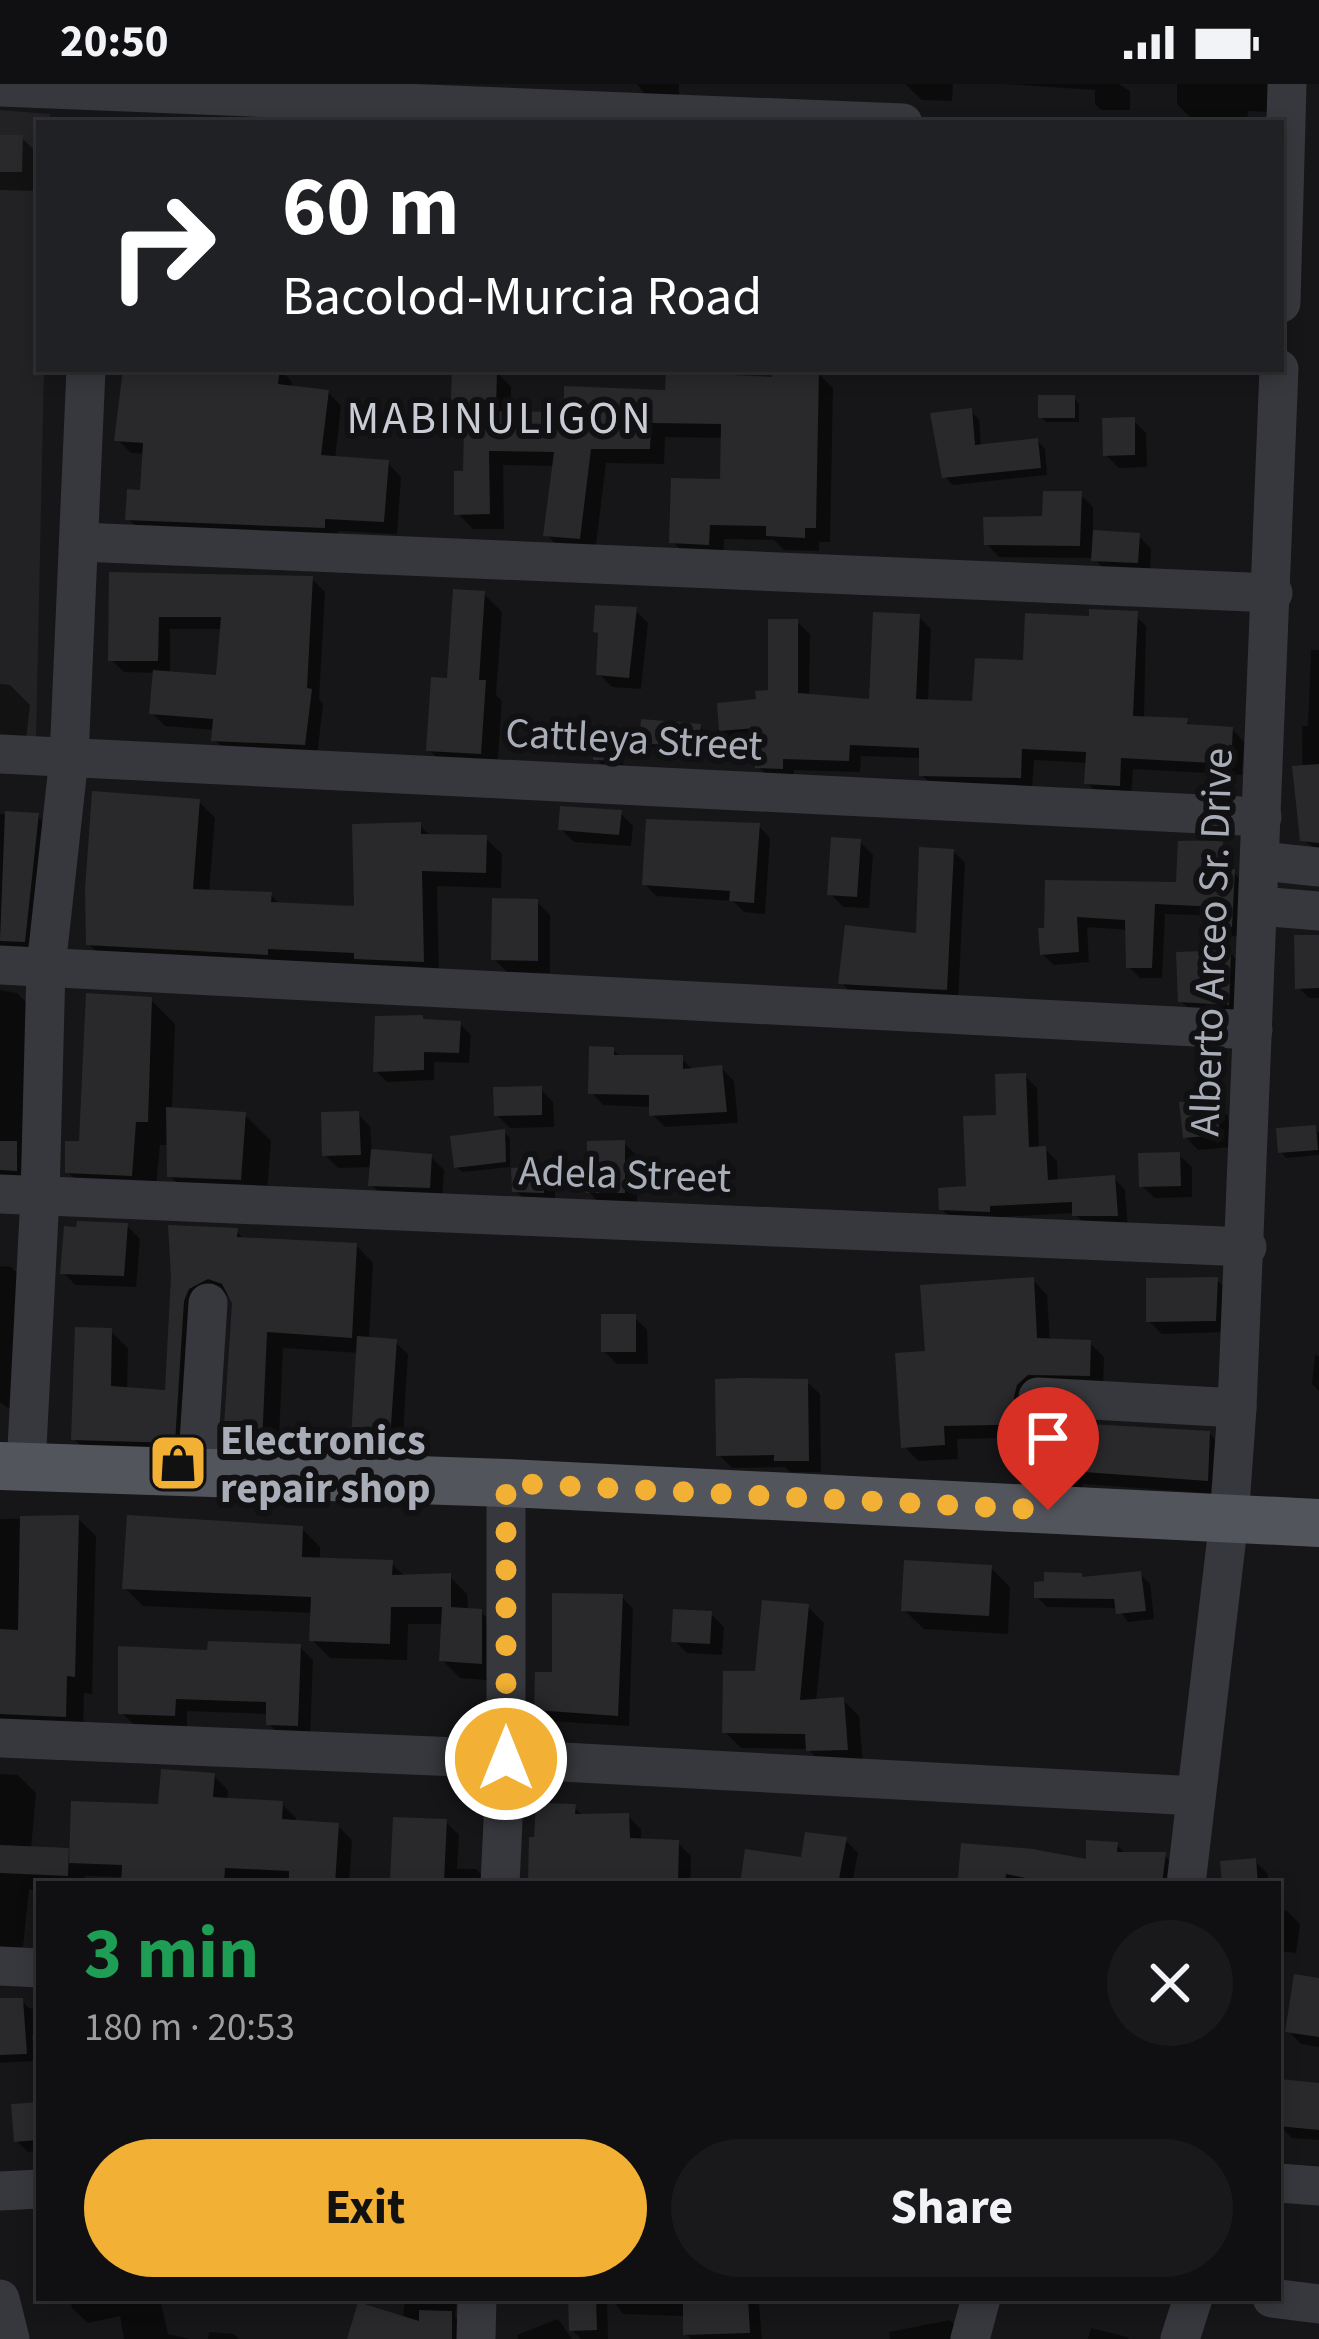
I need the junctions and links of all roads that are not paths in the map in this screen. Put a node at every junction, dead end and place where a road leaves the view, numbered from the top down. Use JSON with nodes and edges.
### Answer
{"nodes":[{"id":1,"x":1287,"y":84,"type":"edge"},
{"id":2,"x":0,"y":88,"type":"edge"},
{"id":3,"x":97,"y":100,"type":"edge"},
{"id":4,"x":798,"y":120,"type":"edge"},
{"id":5,"x":1284,"y":124,"type":"edge"},
{"id":6,"x":86,"y":372,"type":"edge"},
{"id":7,"x":1279,"y":372,"type":"edge"},
{"id":8,"x":80,"y":542,"type":"junction"},
{"id":9,"x":1273,"y":593,"type":"junction"},
{"id":10,"x":0,"y":754,"type":"edge"},
{"id":11,"x":69,"y":758,"type":"junction"},
{"id":12,"x":1262,"y":817,"type":"junction"},
{"id":13,"x":1261,"y":861,"type":"junction"},
{"id":14,"x":1319,"y":867,"type":"edge"},
{"id":15,"x":1259,"y":906,"type":"junction"},
{"id":16,"x":1319,"y":911,"type":"edge"},
{"id":17,"x":0,"y":965,"type":"edge"},
{"id":18,"x":46,"y":967,"type":"junction"},
{"id":19,"x":1253,"y":1030,"type":"junction"},
{"id":20,"x":0,"y":1194,"type":"edge"},
{"id":21,"x":40,"y":1196,"type":"junction"},
{"id":22,"x":1247,"y":1247,"type":"junction"},
{"id":23,"x":208,"y":1304,"type":"dead end"},
{"id":24,"x":1038,"y":1397,"type":"dead end"},
{"id":25,"x":1237,"y":1408,"type":"junction"},
{"id":26,"x":13,"y":1467,"type":"edge"},
{"id":27,"x":197,"y":1473,"type":"junction"},
{"id":28,"x":506,"y":1483,"type":"junction"},
{"id":29,"x":1229,"y":1519,"type":"junction"},
{"id":30,"x":1319,"y":1523,"type":"edge"},
{"id":31,"x":0,"y":1738,"type":"edge"},
{"id":32,"x":506,"y":1759,"type":"junction"},
{"id":33,"x":1196,"y":1796,"type":"junction"},
{"id":34,"x":500,"y":1881,"type":"edge"},
{"id":35,"x":1186,"y":1881,"type":"edge"},
{"id":36,"x":0,"y":1966,"type":"edge"},
{"id":37,"x":36,"y":1968,"type":"edge"},
{"id":38,"x":1281,"y":2183,"type":"edge"},
{"id":39,"x":1319,"y":2186,"type":"edge"},
{"id":40,"x":36,"y":2189,"type":"edge"},
{"id":41,"x":0,"y":2191,"type":"edge"},
{"id":42,"x":0,"y":2299,"type":"edge"},
{"id":43,"x":1281,"y":2299,"type":"edge"},
{"id":44,"x":477,"y":2301,"type":"edge"},
{"id":45,"x":980,"y":2301,"type":"edge"},
{"id":46,"x":1192,"y":2301,"type":"edge"},
{"id":47,"x":1319,"y":2304,"type":"edge"},
{"id":48,"x":10,"y":2339,"type":"edge"},
{"id":49,"x":476,"y":2339,"type":"edge"},
{"id":50,"x":970,"y":2339,"type":"edge"},
{"id":51,"x":1180,"y":2339,"type":"edge"}],
"edges":[{"from":1,"to":5,"type":"street"},
{"from":2,"to":3,"type":"street"},
{"from":3,"to":4,"type":"street"},
{"from":6,"to":8,"type":"street"},
{"from":7,"to":9,"type":"street","name":"Alberto Arceo Sr. Drive"},
{"from":8,"to":9,"type":"street"},
{"from":8,"to":11,"type":"street"},
{"from":9,"to":12,"type":"street","name":"Alberto Arceo Sr. Drive"},
{"from":10,"to":11,"type":"street","name":"Cattleya Street"},
{"from":11,"to":12,"type":"street","name":"Cattleya Street"},
{"from":11,"to":18,"type":"street"},
{"from":12,"to":13,"type":"street","name":"Alberto Arceo Sr. Drive"},
{"from":13,"to":14,"type":"street"},
{"from":13,"to":15,"type":"street","name":"Alberto Arceo Sr. Drive"},
{"from":15,"to":16,"type":"street"},
{"from":15,"to":19,"type":"street","name":"Alberto Arceo Sr. Drive"},
{"from":17,"to":18,"type":"street"},
{"from":18,"to":19,"type":"street"},
{"from":18,"to":21,"type":"street"},
{"from":19,"to":22,"type":"street","name":"Alberto Arceo Sr. Drive"},
{"from":20,"to":21,"type":"street","name":"Adela Street"},
{"from":21,"to":22,"type":"street","name":"Adela Street"},
{"from":21,"to":26,"type":"street"},
{"from":22,"to":25,"type":"street","name":"Alberto Arceo Sr. Drive"},
{"from":23,"to":27,"type":"street"},
{"from":24,"to":25,"type":"street"},
{"from":25,"to":29,"type":"street","name":"Alberto Arceo Sr. Drive"},
{"from":26,"to":27,"type":"main road"},
{"from":27,"to":28,"type":"main road"},
{"from":28,"to":29,"type":"main road"},
{"from":28,"to":32,"type":"street"},
{"from":29,"to":30,"type":"main road"},
{"from":29,"to":33,"type":"street","name":"Alberto Arceo Sr. Drive"},
{"from":31,"to":32,"type":"street"},
{"from":32,"to":33,"type":"street"},
{"from":32,"to":34,"type":"street"},
{"from":33,"to":35,"type":"street","name":"Alberto Arceo Sr. Drive"},
{"from":36,"to":37,"type":"street"},
{"from":38,"to":39,"type":"street"},
{"from":40,"to":41,"type":"street"},
{"from":42,"to":48,"type":"street"},
{"from":43,"to":47,"type":"street"},
{"from":44,"to":49,"type":"street"},
{"from":45,"to":50,"type":"street"},
{"from":46,"to":51,"type":"street"}]}
